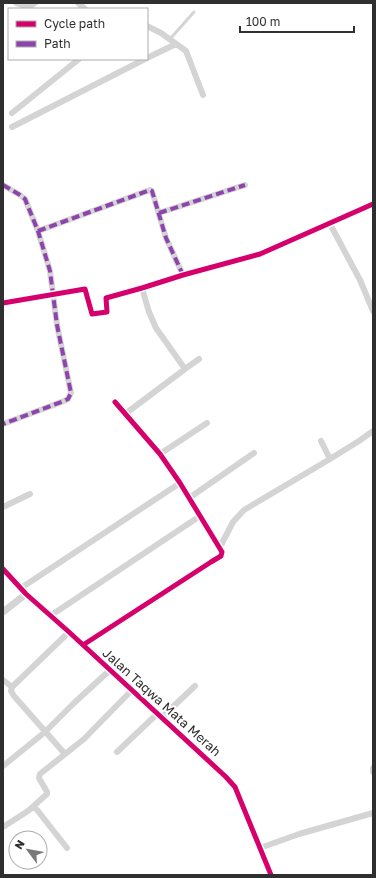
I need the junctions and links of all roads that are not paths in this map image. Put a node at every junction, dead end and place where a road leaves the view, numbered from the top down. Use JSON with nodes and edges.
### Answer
{"nodes":[{"id":1,"x":16,"y":3,"type":"edge"},
{"id":2,"x":35,"y":3,"type":"edge"},
{"id":3,"x":194,"y":12,"type":"dead end"},
{"id":4,"x":148,"y":26,"type":"edge"},
{"id":5,"x":170,"y":40,"type":"junction"},
{"id":6,"x":176,"y":44,"type":"junction"},
{"id":7,"x":148,"y":58,"type":"edge"},
{"id":8,"x":78,"y":60,"type":"edge"},
{"id":9,"x":144,"y":60,"type":"edge"},
{"id":10,"x":203,"y":95,"type":"dead end"},
{"id":11,"x":12,"y":113,"type":"dead end"},
{"id":12,"x":12,"y":127,"type":"dead end"},
{"id":13,"x":3,"y":184,"type":"edge"},
{"id":14,"x":245,"y":184,"type":"dead end"},
{"id":15,"x":373,"y":204,"type":"edge"},
{"id":16,"x":159,"y":213,"type":"junction"},
{"id":17,"x":329,"y":224,"type":"junction"},
{"id":18,"x":38,"y":231,"type":"junction"},
{"id":19,"x":183,"y":275,"type":"junction"},
{"id":20,"x":142,"y":288,"type":"junction"},
{"id":21,"x":53,"y":295,"type":"junction"},
{"id":22,"x":3,"y":303,"type":"edge"},
{"id":23,"x":373,"y":311,"type":"edge"},
{"id":24,"x":199,"y":359,"type":"dead end"},
{"id":25,"x":185,"y":369,"type":"junction"},
{"id":26,"x":115,"y":402,"type":"dead end"},
{"id":27,"x":125,"y":414,"type":"junction"},
{"id":28,"x":207,"y":423,"type":"dead end"},
{"id":29,"x":3,"y":424,"type":"edge"},
{"id":30,"x":373,"y":431,"type":"edge"},
{"id":31,"x":320,"y":440,"type":"dead end"},
{"id":32,"x":254,"y":453,"type":"dead end"},
{"id":33,"x":160,"y":454,"type":"junction"},
{"id":34,"x":330,"y":459,"type":"junction"},
{"id":35,"x":180,"y":483,"type":"junction"},
{"id":36,"x":30,"y":494,"type":"dead end"},
{"id":37,"x":189,"y":498,"type":"junction"},
{"id":38,"x":3,"y":507,"type":"edge"},
{"id":39,"x":200,"y":516,"type":"junction"},
{"id":40,"x":220,"y":547,"type":"junction"},
{"id":41,"x":3,"y":569,"type":"edge"},
{"id":42,"x":21,"y":588,"type":"junction"},
{"id":43,"x":26,"y":594,"type":"junction"},
{"id":44,"x":3,"y":612,"type":"edge"},
{"id":45,"x":50,"y":616,"type":"junction"},
{"id":46,"x":69,"y":632,"type":"junction"},
{"id":47,"x":83,"y":645,"type":"junction"},
{"id":48,"x":110,"y":670,"type":"junction"},
{"id":49,"x":3,"y":680,"type":"edge"},
{"id":50,"x":195,"y":686,"type":"dead end"},
{"id":51,"x":12,"y":687,"type":"junction"},
{"id":52,"x":132,"y":690,"type":"junction"},
{"id":53,"x":160,"y":715,"type":"junction"},
{"id":54,"x":45,"y":732,"type":"junction"},
{"id":55,"x":117,"y":752,"type":"dead end"},
{"id":56,"x":65,"y":754,"type":"junction"},
{"id":57,"x":3,"y":766,"type":"edge"},
{"id":58,"x":373,"y":768,"type":"edge"},
{"id":59,"x":373,"y":772,"type":"edge"},
{"id":60,"x":34,"y":806,"type":"junction"},
{"id":61,"x":373,"y":812,"type":"edge"},
{"id":62,"x":3,"y":827,"type":"edge"},
{"id":63,"x":67,"y":848,"type":"dead end"},
{"id":64,"x":260,"y":848,"type":"junction"},
{"id":65,"x":271,"y":875,"type":"edge"}],
"edges":[{"from":1,"to":2,"type":"street"},
{"from":3,"to":5,"type":"lane"},
{"from":4,"to":5,"type":"street"},
{"from":5,"to":6,"type":"street"},
{"from":6,"to":7,"type":"street"},
{"from":6,"to":10,"type":"street"},
{"from":8,"to":11,"type":"street"},
{"from":9,"to":12,"type":"street"},
{"from":13,"to":18,"type":"street"},
{"from":14,"to":16,"type":"street"},
{"from":15,"to":17,"type":"street"},
{"from":16,"to":18,"type":"street"},
{"from":16,"to":19,"type":"street"},
{"from":17,"to":19,"type":"street"},
{"from":17,"to":23,"type":"street"},
{"from":18,"to":21,"type":"street"},
{"from":19,"to":20,"type":"street"},
{"from":20,"to":21,"type":"street"},
{"from":20,"to":25,"type":"street"},
{"from":21,"to":22,"type":"street"},
{"from":21,"to":29,"type":"street"},
{"from":24,"to":25,"type":"street"},
{"from":25,"to":27,"type":"street"},
{"from":26,"to":27,"type":"street"},
{"from":27,"to":33,"type":"street"},
{"from":28,"to":33,"type":"street"},
{"from":30,"to":34,"type":"street"},
{"from":31,"to":34,"type":"street"},
{"from":32,"to":37,"type":"street"},
{"from":33,"to":35,"type":"street"},
{"from":34,"to":40,"type":"street"},
{"from":35,"to":37,"type":"street"},
{"from":35,"to":42,"type":"street"},
{"from":36,"to":38,"type":"street"},
{"from":37,"to":39,"type":"street"},
{"from":39,"to":40,"type":"street"},
{"from":39,"to":45,"type":"street"},
{"from":40,"to":47,"type":"street"},
{"from":41,"to":42,"type":"street","name":"Jalan Taqwa Mata Merah"},
{"from":42,"to":43,"type":"street","name":"Jalan Taqwa Mata Merah"},
{"from":43,"to":44,"type":"street"},
{"from":43,"to":45,"type":"street","name":"Jalan Taqwa Mata Merah"},
{"from":45,"to":46,"type":"street","name":"Jalan Taqwa Mata Merah"},
{"from":46,"to":47,"type":"street","name":"Jalan Taqwa Mata Merah"},
{"from":46,"to":51,"type":"street"},
{"from":47,"to":48,"type":"street","name":"Jalan Taqwa Mata Merah"},
{"from":48,"to":52,"type":"street","name":"Jalan Taqwa Mata Merah"},
{"from":48,"to":54,"type":"street"},
{"from":49,"to":51,"type":"street"},
{"from":50,"to":53,"type":"street"},
{"from":51,"to":54,"type":"street"},
{"from":52,"to":53,"type":"street","name":"Jalan Taqwa Mata Merah"},
{"from":52,"to":56,"type":"street"},
{"from":53,"to":55,"type":"street"},
{"from":53,"to":64,"type":"street","name":"Jalan Taqwa Mata Merah"},
{"from":54,"to":56,"type":"street"},
{"from":54,"to":57,"type":"street"},
{"from":56,"to":60,"type":"street"},
{"from":58,"to":59,"type":"street"},
{"from":60,"to":62,"type":"street"},
{"from":60,"to":63,"type":"street"},
{"from":61,"to":64,"type":"street"},
{"from":64,"to":65,"type":"street","name":"Jalan Taqwa Mata Merah"}]}
